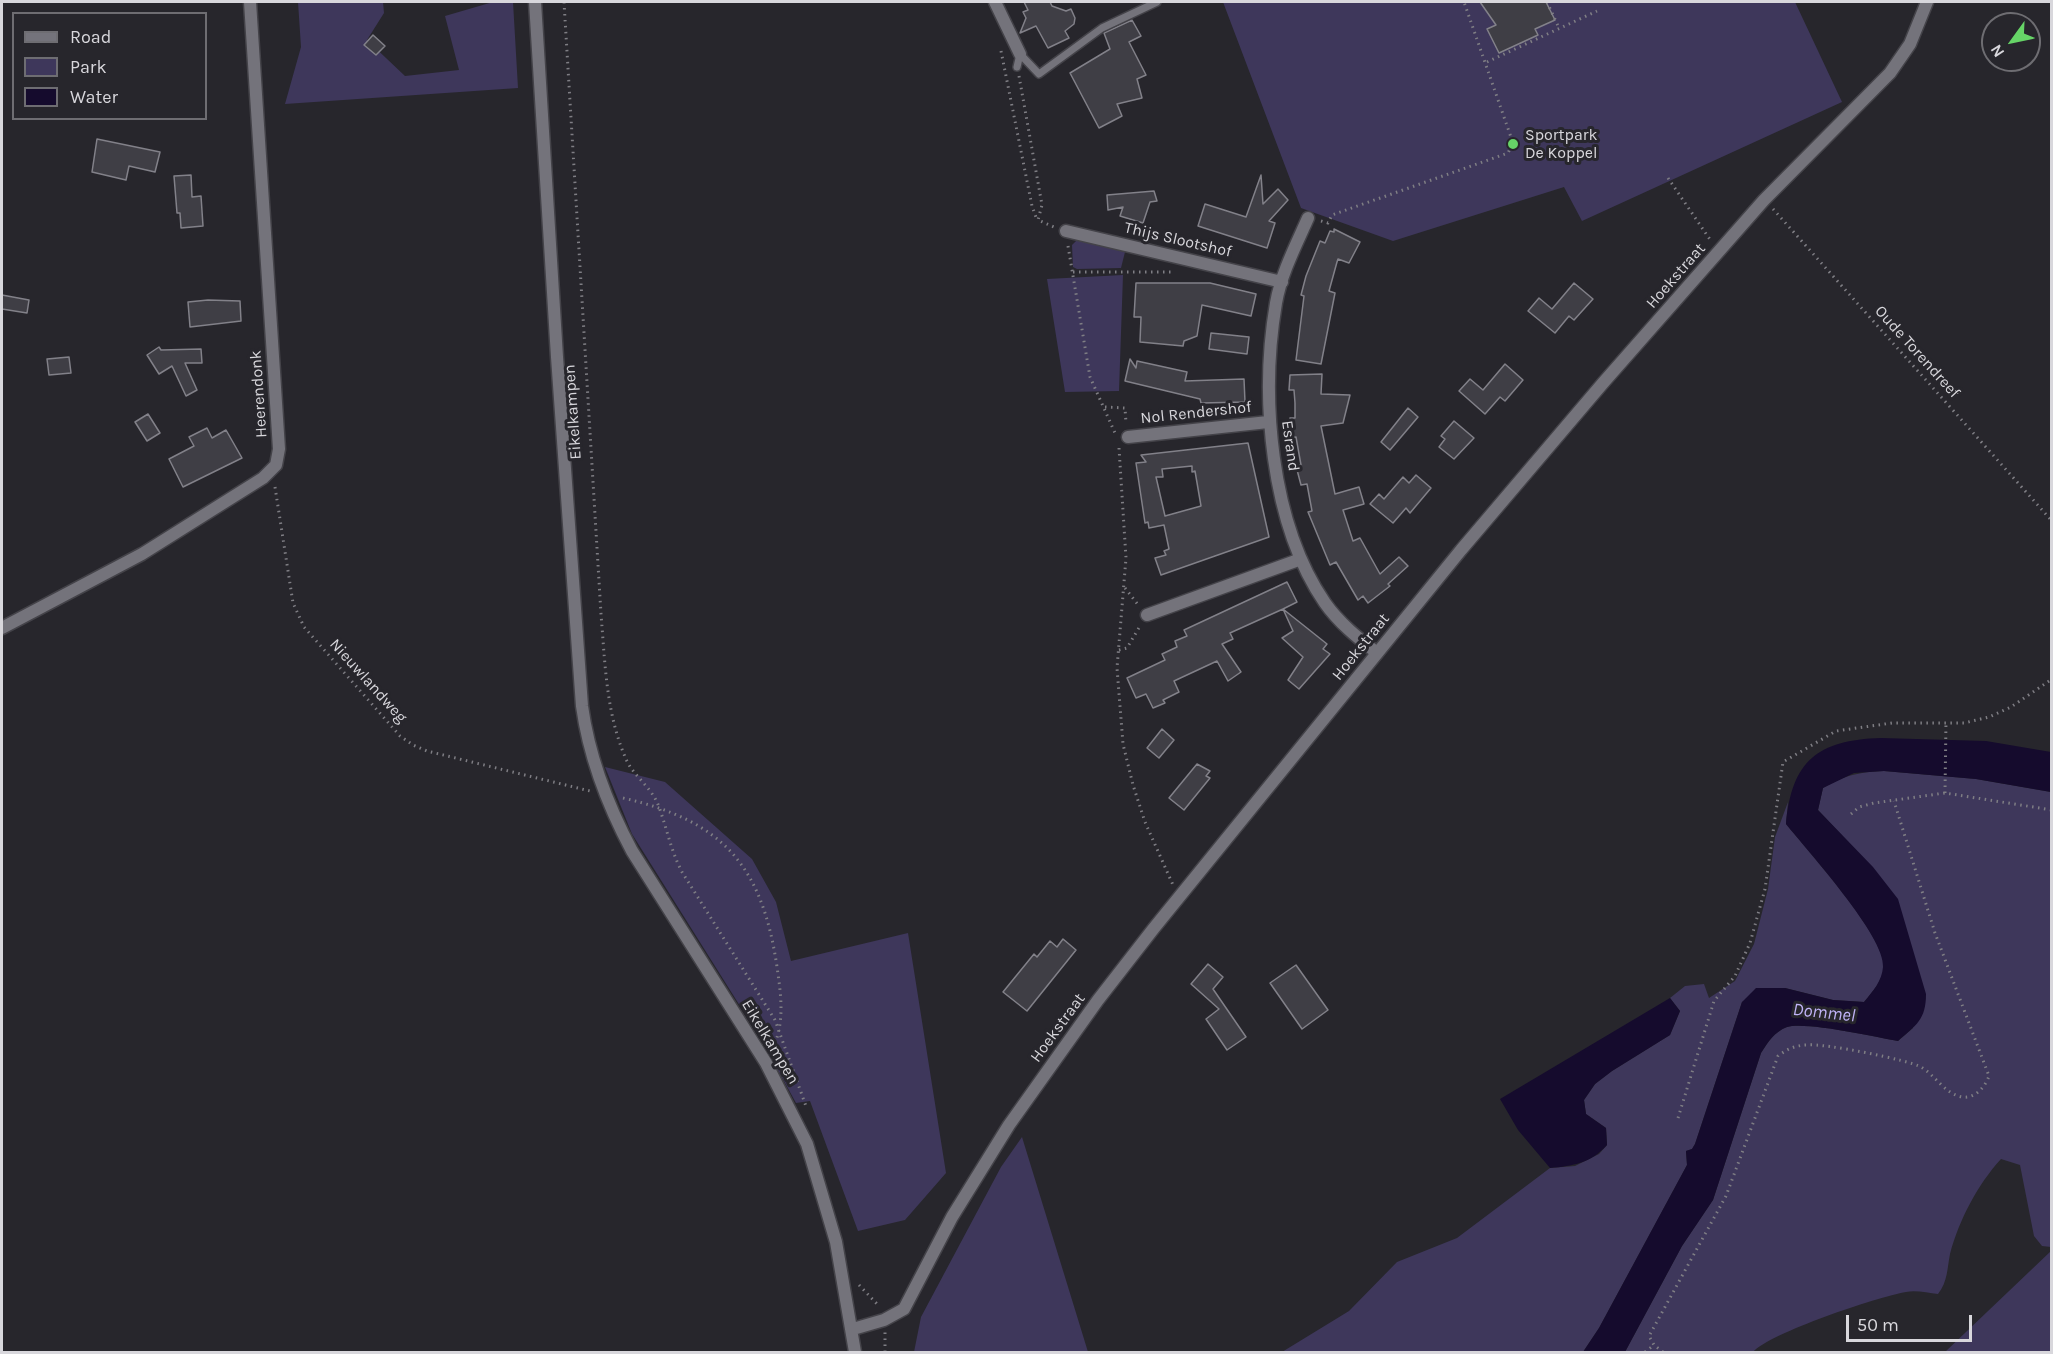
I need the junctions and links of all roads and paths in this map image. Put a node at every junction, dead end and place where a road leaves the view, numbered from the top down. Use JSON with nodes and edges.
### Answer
{"nodes":[{"id":1,"x":250,"y":2,"type":"edge"},
{"id":2,"x":535,"y":2,"type":"edge"},
{"id":3,"x":564,"y":2,"type":"edge"},
{"id":4,"x":995,"y":2,"type":"edge"},
{"id":5,"x":1157,"y":2,"type":"edge"},
{"id":6,"x":1464,"y":2,"type":"edge"},
{"id":7,"x":1547,"y":2,"type":"edge"},
{"id":8,"x":1927,"y":2,"type":"edge"},
{"id":9,"x":1597,"y":11,"type":"dead end"},
{"id":10,"x":1559,"y":28,"type":"junction"},
{"id":11,"x":1001,"y":50,"type":"dead end"},
{"id":12,"x":1020,"y":54,"type":"junction"},
{"id":13,"x":1486,"y":62,"type":"junction"},
{"id":14,"x":1017,"y":67,"type":"joint"},
{"id":15,"x":1668,"y":178,"type":"dead end"},
{"id":16,"x":1764,"y":200,"type":"junction"},
{"id":17,"x":1308,"y":218,"type":"joint"},
{"id":18,"x":1038,"y":220,"type":"junction"},
{"id":19,"x":1066,"y":231,"type":"junction"},
{"id":20,"x":1718,"y":252,"type":"junction"},
{"id":21,"x":1073,"y":272,"type":"junction"},
{"id":22,"x":1180,"y":272,"type":"dead end"},
{"id":23,"x":1282,"y":282,"type":"junction"},
{"id":24,"x":1105,"y":407,"type":"junction"},
{"id":25,"x":1268,"y":422,"type":"junction"},
{"id":26,"x":1123,"y":440,"type":"junction"},
{"id":27,"x":268,"y":474,"type":"junction"},
{"id":28,"x":2052,"y":521,"type":"edge"},
{"id":29,"x":1302,"y":559,"type":"junction"},
{"id":30,"x":1147,"y":615,"type":"dead end"},
{"id":31,"x":2,"y":628,"type":"edge"},
{"id":32,"x":1377,"y":653,"type":"junction"},
{"id":33,"x":2052,"y":679,"type":"edge"},
{"id":34,"x":1946,"y":721,"type":"junction"},
{"id":35,"x":1945,"y":793,"type":"junction"},
{"id":36,"x":606,"y":795,"type":"junction"},
{"id":37,"x":1894,"y":801,"type":"junction"},
{"id":38,"x":659,"y":807,"type":"junction"},
{"id":39,"x":2052,"y":810,"type":"edge"},
{"id":40,"x":1851,"y":814,"type":"dead end"},
{"id":41,"x":1179,"y":897,"type":"junction"},
{"id":42,"x":780,"y":1032,"type":"dead end"},
{"id":43,"x":1678,"y":1118,"type":"dead end"},
{"id":44,"x":853,"y":1329,"type":"junction"},
{"id":45,"x":1653,"y":1345,"type":"junction"},
{"id":46,"x":855,"y":1353,"type":"edge"},
{"id":47,"x":1645,"y":1353,"type":"edge"},
{"id":48,"x":1664,"y":1353,"type":"edge"}],
"edges":[{"from":1,"to":27,"type":"street","name":"Heerendonk"},
{"from":2,"to":36,"type":"street","name":"Eikelkampen"},
{"from":3,"to":38,"type":"path","name":"Eikelkampen"},
{"from":4,"to":12,"type":"street"},
{"from":5,"to":12,"type":"lane"},
{"from":6,"to":13,"type":"path"},
{"from":7,"to":10,"type":"path"},
{"from":8,"to":16,"type":"street","name":"Hoekstraat"},
{"from":9,"to":10,"type":"path"},
{"from":10,"to":13,"type":"path"},
{"from":11,"to":18,"type":"path"},
{"from":12,"to":14,"type":"lane"},
{"from":13,"to":17,"type":"path"},
{"from":14,"to":18,"type":"path"},
{"from":15,"to":20,"type":"path"},
{"from":16,"to":20,"type":"street","name":"Hoekstraat"},
{"from":16,"to":28,"type":"path","name":"Oude Torendreef"},
{"from":17,"to":23,"type":"street","name":"Esrand"},
{"from":18,"to":19,"type":"path"},
{"from":19,"to":21,"type":"path"},
{"from":19,"to":23,"type":"street","name":"Thijs Slootshof"},
{"from":20,"to":32,"type":"street","name":"Hoekstraat"},
{"from":21,"to":22,"type":"path"},
{"from":21,"to":24,"type":"path"},
{"from":23,"to":25,"type":"street","name":"Esrand"},
{"from":24,"to":26,"type":"path"},
{"from":24,"to":26,"type":"path"},
{"from":25,"to":26,"type":"street","name":"Nol Rendershof"},
{"from":25,"to":29,"type":"street","name":"Esrand"},
{"from":26,"to":41,"type":"path"},
{"from":27,"to":31,"type":"street"},
{"from":27,"to":36,"type":"path","name":"Nieuwlandweg"},
{"from":29,"to":30,"type":"street"},
{"from":29,"to":32,"type":"street","name":"Esrand"},
{"from":32,"to":41,"type":"street","name":"Hoekstraat"},
{"from":33,"to":34,"type":"path"},
{"from":34,"to":35,"type":"path"},
{"from":34,"to":43,"type":"path"},
{"from":35,"to":37,"type":"path"},
{"from":35,"to":39,"type":"path"},
{"from":36,"to":38,"type":"path","name":"Eikelkampen"},
{"from":36,"to":44,"type":"street","name":"Eikelkampen"},
{"from":37,"to":40,"type":"path"},
{"from":37,"to":45,"type":"path"},
{"from":38,"to":42,"type":"path","name":"Eikelkampen"},
{"from":41,"to":44,"type":"street","name":"Hoekstraat"},
{"from":44,"to":46,"type":"street","name":"Eikelkampen"},
{"from":45,"to":47,"type":"path"},
{"from":45,"to":48,"type":"path"}]}
